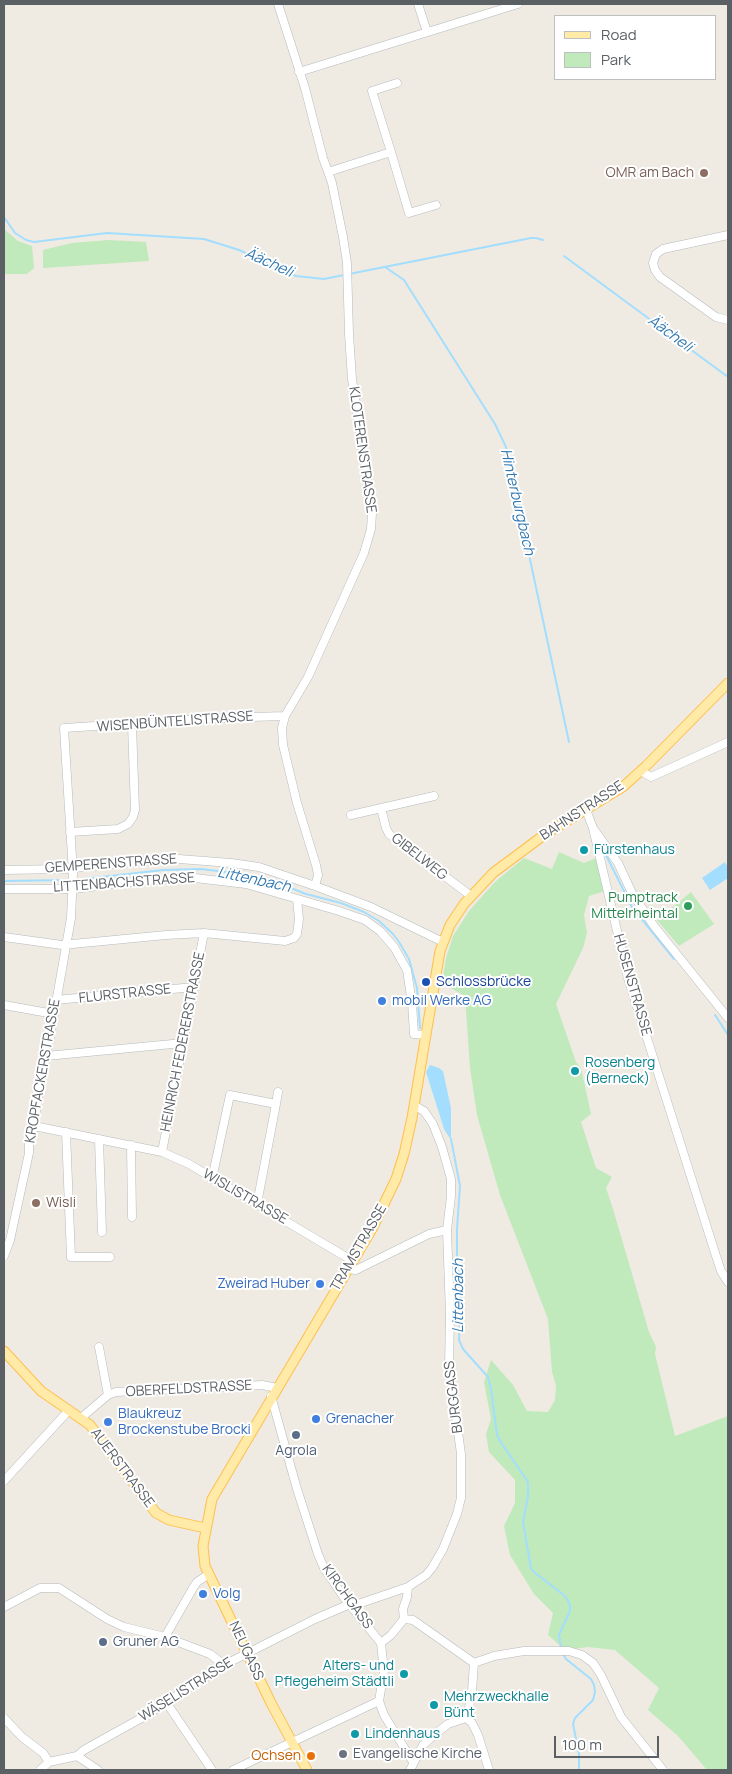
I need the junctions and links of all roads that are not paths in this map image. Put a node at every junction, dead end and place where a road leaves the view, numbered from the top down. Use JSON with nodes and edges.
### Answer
{"nodes":[{"id":1,"x":278,"y":4,"type":"edge"},
{"id":2,"x":418,"y":4,"type":"edge"},
{"id":3,"x":518,"y":4,"type":"edge"},
{"id":4,"x":427,"y":32,"type":"junction"},
{"id":5,"x":299,"y":72,"type":"junction"},
{"id":6,"x":396,"y":82,"type":"dead end"},
{"id":7,"x":391,"y":152,"type":"junction"},
{"id":8,"x":328,"y":172,"type":"junction"},
{"id":9,"x":436,"y":205,"type":"dead end"},
{"id":10,"x":728,"y":235,"type":"edge"},
{"id":11,"x":728,"y":320,"type":"edge"},
{"id":12,"x":728,"y":684,"type":"edge"},
{"id":13,"x":285,"y":716,"type":"junction"},
{"id":14,"x":132,"y":725,"type":"junction"},
{"id":15,"x":64,"y":728,"type":"joint"},
{"id":16,"x":728,"y":742,"type":"edge"},
{"id":17,"x":641,"y":771,"type":"junction"},
{"id":18,"x":434,"y":796,"type":"dead end"},
{"id":19,"x":381,"y":808,"type":"junction"},
{"id":20,"x":586,"y":810,"type":"junction"},
{"id":21,"x":351,"y":815,"type":"dead end"},
{"id":22,"x":593,"y":828,"type":"junction"},
{"id":23,"x":70,"y":832,"type":"junction"},
{"id":24,"x":4,"y":870,"type":"edge"},
{"id":25,"x":72,"y":871,"type":"junction"},
{"id":26,"x":316,"y":884,"type":"junction"},
{"id":27,"x":73,"y":887,"type":"junction"},
{"id":28,"x":4,"y":888,"type":"edge"},
{"id":29,"x":471,"y":896,"type":"junction"},
{"id":30,"x":297,"y":899,"type":"junction"},
{"id":31,"x":204,"y":933,"type":"junction"},
{"id":32,"x":4,"y":937,"type":"edge"},
{"id":33,"x":443,"y":942,"type":"junction"},
{"id":34,"x":67,"y":945,"type":"junction"},
{"id":35,"x":194,"y":987,"type":"junction"},
{"id":36,"x":56,"y":1000,"type":"junction"},
{"id":37,"x":4,"y":1004,"type":"edge"},
{"id":38,"x":54,"y":1014,"type":"junction"},
{"id":39,"x":728,"y":1018,"type":"edge"},
{"id":40,"x":426,"y":1035,"type":"junction"},
{"id":41,"x":183,"y":1043,"type":"junction"},
{"id":42,"x":46,"y":1056,"type":"junction"},
{"id":43,"x":278,"y":1092,"type":"dead end"},
{"id":44,"x":276,"y":1104,"type":"junction"},
{"id":45,"x":415,"y":1106,"type":"junction"},
{"id":46,"x":34,"y":1126,"type":"junction"},
{"id":47,"x":66,"y":1132,"type":"junction"},
{"id":48,"x":98,"y":1139,"type":"junction"},
{"id":49,"x":131,"y":1145,"type":"junction"},
{"id":50,"x":162,"y":1152,"type":"junction"},
{"id":51,"x":212,"y":1179,"type":"junction"},
{"id":52,"x":256,"y":1204,"type":"junction"},
{"id":53,"x":132,"y":1216,"type":"dead end"},
{"id":54,"x":447,"y":1230,"type":"junction"},
{"id":55,"x":102,"y":1232,"type":"dead end"},
{"id":56,"x":4,"y":1256,"type":"edge"},
{"id":57,"x":110,"y":1257,"type":"dead end"},
{"id":58,"x":353,"y":1261,"type":"junction"},
{"id":59,"x":348,"y":1270,"type":"junction"},
{"id":60,"x":728,"y":1282,"type":"edge"},
{"id":61,"x":99,"y":1348,"type":"dead end"},
{"id":62,"x":4,"y":1351,"type":"edge"},
{"id":63,"x":277,"y":1388,"type":"junction"},
{"id":64,"x":108,"y":1394,"type":"junction"},
{"id":65,"x":272,"y":1396,"type":"junction"},
{"id":66,"x":69,"y":1410,"type":"junction"},
{"id":67,"x":81,"y":1418,"type":"junction"},
{"id":68,"x":4,"y":1481,"type":"edge"},
{"id":69,"x":205,"y":1528,"type":"junction"},
{"id":70,"x":209,"y":1574,"type":"junction"},
{"id":71,"x":408,"y":1587,"type":"junction"},
{"id":72,"x":350,"y":1604,"type":"junction"},
{"id":73,"x":4,"y":1607,"type":"edge"},
{"id":74,"x":404,"y":1618,"type":"junction"},
{"id":75,"x":165,"y":1637,"type":"junction"},
{"id":76,"x":382,"y":1643,"type":"junction"},
{"id":77,"x":247,"y":1654,"type":"junction"},
{"id":78,"x":474,"y":1663,"type":"junction"},
{"id":79,"x":224,"y":1665,"type":"junction"},
{"id":80,"x":378,"y":1701,"type":"junction"},
{"id":81,"x":166,"y":1702,"type":"junction"},
{"id":82,"x":4,"y":1718,"type":"edge"},
{"id":83,"x":466,"y":1718,"type":"junction"},
{"id":84,"x":292,"y":1743,"type":"junction"},
{"id":85,"x":77,"y":1756,"type":"junction"},
{"id":86,"x":49,"y":1762,"type":"junction"},
{"id":87,"x":414,"y":1762,"type":"junction"},
{"id":88,"x":40,"y":1770,"type":"edge"},
{"id":89,"x":98,"y":1770,"type":"edge"},
{"id":90,"x":212,"y":1770,"type":"edge"},
{"id":91,"x":233,"y":1770,"type":"edge"},
{"id":92,"x":307,"y":1770,"type":"edge"},
{"id":93,"x":410,"y":1770,"type":"edge"},
{"id":94,"x":489,"y":1770,"type":"edge"},
{"id":95,"x":664,"y":1770,"type":"edge"}],
"edges":[{"from":1,"to":5,"type":"street","name":"KLOTERENSTRASSE"},
{"from":2,"to":4,"type":"street"},
{"from":3,"to":4,"type":"street"},
{"from":4,"to":5,"type":"street"},
{"from":5,"to":8,"type":"street","name":"KLOTERENSTRASSE"},
{"from":6,"to":7,"type":"street"},
{"from":7,"to":8,"type":"street"},
{"from":7,"to":9,"type":"street"},
{"from":8,"to":13,"type":"street","name":"KLOTERENSTRASSE"},
{"from":10,"to":11,"type":"street"},
{"from":12,"to":17,"type":"main road","name":"BAHNSTRASSE"},
{"from":13,"to":14,"type":"street","name":"WISENBÜNTELISTRASSE"},
{"from":13,"to":26,"type":"street","name":"KLOTERENSTRASSE"},
{"from":14,"to":15,"type":"street","name":"WISENBÜNTELISTRASSE"},
{"from":14,"to":23,"type":"street"},
{"from":15,"to":23,"type":"street","name":"KROPFACKERSTRASSE"},
{"from":16,"to":17,"type":"street"},
{"from":17,"to":20,"type":"main road","name":"BAHNSTRASSE"},
{"from":18,"to":19,"type":"street"},
{"from":19,"to":21,"type":"street"},
{"from":19,"to":29,"type":"street","name":"GIBELWEG"},
{"from":20,"to":22,"type":"street"},
{"from":20,"to":29,"type":"main road","name":"BAHNSTRASSE"},
{"from":22,"to":39,"type":"street"},
{"from":22,"to":60,"type":"street","name":"HUSENSTRASSE"},
{"from":23,"to":25,"type":"street","name":"KROPFACKERSTRASSE"},
{"from":24,"to":25,"type":"street","name":"GEMPERENSTRASSE"},
{"from":25,"to":26,"type":"street","name":"GEMPERENSTRASSE"},
{"from":25,"to":27,"type":"street","name":"KROPFACKERSTRASSE"},
{"from":26,"to":33,"type":"street","name":"GEMPERENSTRASSE"},
{"from":27,"to":28,"type":"street","name":"LITTENBACHSTRASSE"},
{"from":27,"to":30,"type":"street","name":"LITTENBACHSTRASSE"},
{"from":27,"to":34,"type":"street","name":"KROPFACKERSTRASSE"},
{"from":29,"to":33,"type":"main road","name":"BAHNSTRASSE"},
{"from":30,"to":31,"type":"street"},
{"from":30,"to":40,"type":"street","name":"LITTENBACHSTRASSE"},
{"from":31,"to":34,"type":"street"},
{"from":31,"to":35,"type":"street","name":"HEINRICH FEDERERSTRASSE"},
{"from":32,"to":34,"type":"street"},
{"from":33,"to":40,"type":"main road","name":"TRAMSTRASSE"},
{"from":34,"to":36,"type":"street","name":"KROPFACKERSTRASSE"},
{"from":35,"to":36,"type":"street","name":"FLURSTRASSE"},
{"from":35,"to":41,"type":"street","name":"HEINRICH FEDERERSTRASSE"},
{"from":36,"to":38,"type":"street","name":"KROPFACKERSTRASSE"},
{"from":37,"to":38,"type":"street"},
{"from":38,"to":42,"type":"street","name":"KROPFACKERSTRASSE"},
{"from":40,"to":45,"type":"main road","name":"TRAMSTRASSE"},
{"from":41,"to":42,"type":"street"},
{"from":41,"to":50,"type":"street","name":"HEINRICH FEDERERSTRASSE"},
{"from":42,"to":46,"type":"street","name":"KROPFACKERSTRASSE"},
{"from":43,"to":44,"type":"street"},
{"from":44,"to":51,"type":"street"},
{"from":44,"to":52,"type":"street"},
{"from":45,"to":54,"type":"street","name":"BURGGASS"},
{"from":45,"to":58,"type":"main road","name":"TRAMSTRASSE"},
{"from":46,"to":47,"type":"street","name":"WISLISTRASSE"},
{"from":46,"to":56,"type":"street","name":"KROPFACKERSTRASSE"},
{"from":47,"to":48,"type":"street","name":"WISLISTRASSE"},
{"from":47,"to":57,"type":"street"},
{"from":48,"to":49,"type":"street","name":"WISLISTRASSE"},
{"from":48,"to":55,"type":"street"},
{"from":49,"to":50,"type":"street","name":"WISLISTRASSE"},
{"from":49,"to":53,"type":"street"},
{"from":50,"to":51,"type":"street","name":"WISLISTRASSE"},
{"from":51,"to":52,"type":"street","name":"WISLISTRASSE"},
{"from":52,"to":58,"type":"street","name":"WISLISTRASSE"},
{"from":54,"to":59,"type":"street"},
{"from":54,"to":71,"type":"street","name":"BURGGASS"},
{"from":58,"to":59,"type":"main road","name":"TRAMSTRASSE"},
{"from":59,"to":63,"type":"main road","name":"TRAMSTRASSE"},
{"from":61,"to":64,"type":"street"},
{"from":62,"to":66,"type":"main road","name":"AUERSTRASSE"},
{"from":63,"to":64,"type":"street","name":"OBERFELDSTRASSE"},
{"from":63,"to":65,"type":"main road","name":"TRAMSTRASSE"},
{"from":64,"to":67,"type":"street","name":"OBERFELDSTRASSE"},
{"from":65,"to":69,"type":"main road","name":"TRAMSTRASSE"},
{"from":65,"to":72,"type":"street","name":"KIRCHGASS"},
{"from":66,"to":67,"type":"main road","name":"AUERSTRASSE"},
{"from":66,"to":68,"type":"street"},
{"from":67,"to":69,"type":"main road","name":"AUERSTRASSE"},
{"from":69,"to":70,"type":"main road","name":"NEUGASS"},
{"from":70,"to":75,"type":"street"},
{"from":70,"to":77,"type":"main road","name":"NEUGASS"},
{"from":71,"to":72,"type":"street","name":"WÄSELISTRASSE"},
{"from":71,"to":74,"type":"street"},
{"from":72,"to":76,"type":"street","name":"KIRCHGASS"},
{"from":72,"to":77,"type":"street","name":"WÄSELISTRASSE"},
{"from":73,"to":75,"type":"street"},
{"from":74,"to":76,"type":"street"},
{"from":74,"to":78,"type":"street"},
{"from":75,"to":79,"type":"street"},
{"from":76,"to":80,"type":"street","name":"KIRCHGASS"},
{"from":77,"to":79,"type":"street","name":"WÄSELISTRASSE"},
{"from":77,"to":84,"type":"main road","name":"NEUGASS"},
{"from":78,"to":83,"type":"street"},
{"from":78,"to":95,"type":"street"},
{"from":79,"to":81,"type":"street","name":"WÄSELISTRASSE"},
{"from":80,"to":84,"type":"street"},
{"from":80,"to":87,"type":"street"},
{"from":81,"to":85,"type":"street","name":"WÄSELISTRASSE"},
{"from":81,"to":90,"type":"street"},
{"from":82,"to":86,"type":"street"},
{"from":83,"to":87,"type":"street"},
{"from":83,"to":94,"type":"street"},
{"from":84,"to":91,"type":"street"},
{"from":84,"to":92,"type":"main road","name":"NEUGASS"},
{"from":85,"to":86,"type":"street"},
{"from":85,"to":89,"type":"street"},
{"from":86,"to":88,"type":"street"},
{"from":87,"to":93,"type":"street"}]}
